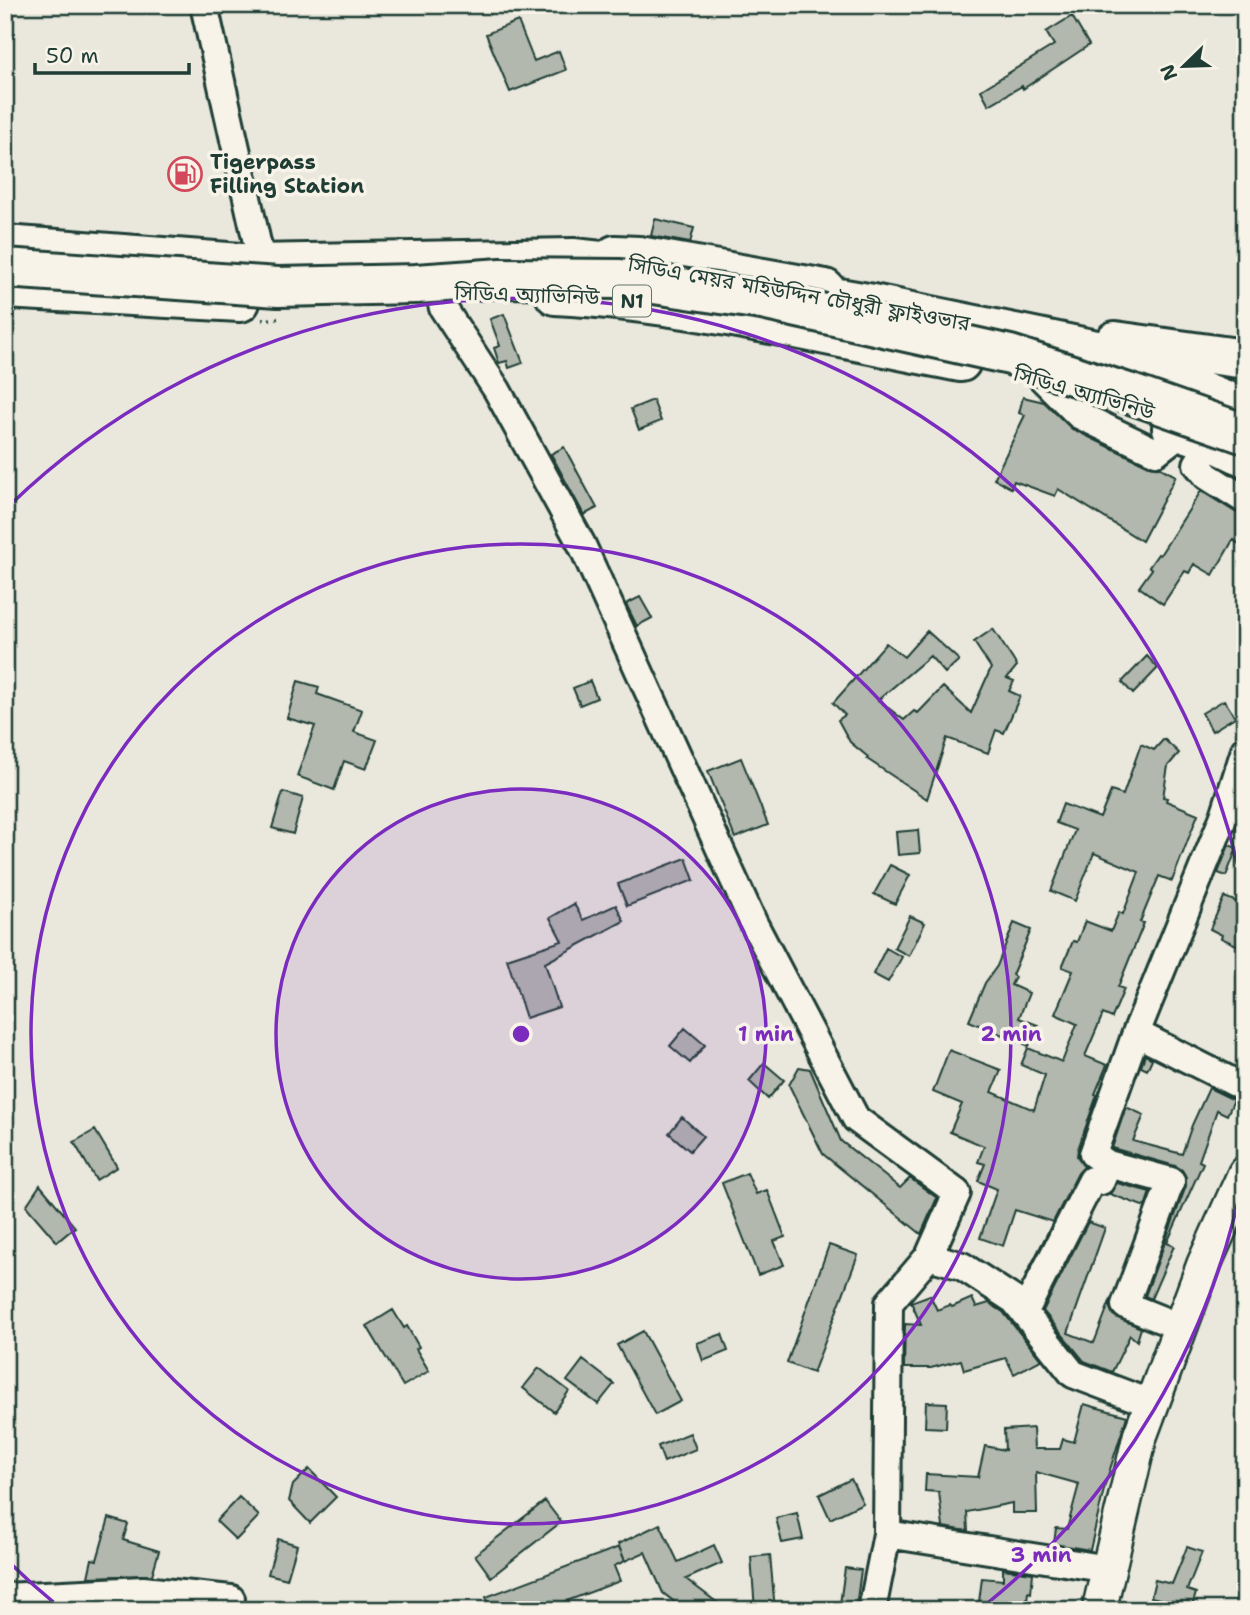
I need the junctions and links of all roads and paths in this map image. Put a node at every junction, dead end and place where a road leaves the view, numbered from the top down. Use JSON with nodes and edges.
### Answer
{"nodes":[{"id":1,"x":204,"y":5,"type":"edge"},
{"id":2,"x":5,"y":237,"type":"edge"},
{"id":3,"x":5,"y":245,"type":"edge"},
{"id":4,"x":260,"y":256,"type":"junction"},
{"id":5,"x":5,"y":268,"type":"edge"},
{"id":6,"x":5,"y":289,"type":"edge"},
{"id":7,"x":439,"y":292,"type":"junction"},
{"id":8,"x":1245,"y":359,"type":"edge"},
{"id":9,"x":1042,"y":379,"type":"junction"},
{"id":10,"x":1245,"y":408,"type":"edge"},
{"id":11,"x":1219,"y":436,"type":"edge"},
{"id":12,"x":1245,"y":500,"type":"edge"},
{"id":13,"x":1245,"y":750,"type":"edge"},
{"id":14,"x":1136,"y":1033,"type":"junction"},
{"id":15,"x":1245,"y":1088,"type":"edge"},
{"id":16,"x":1108,"y":1164,"type":"junction"},
{"id":17,"x":1245,"y":1173,"type":"edge"},
{"id":18,"x":929,"y":1256,"type":"junction"},
{"id":19,"x":1024,"y":1313,"type":"junction"},
{"id":20,"x":1180,"y":1328,"type":"junction"},
{"id":21,"x":1152,"y":1404,"type":"junction"},
{"id":22,"x":887,"y":1534,"type":"junction"},
{"id":23,"x":1109,"y":1569,"type":"junction"},
{"id":24,"x":5,"y":1597,"type":"edge"},
{"id":25,"x":231,"y":1599,"type":"dead end"},
{"id":26,"x":872,"y":1610,"type":"edge"},
{"id":27,"x":1099,"y":1610,"type":"edge"}],
"edges":[{"from":1,"to":4,"type":"street"},
{"from":2,"to":4,"type":"highway","name":"সিডিএ অ্যাভিনিউ","number":"N1"},
{"from":3,"to":10,"type":"highway","name":"সিডিএ মেয়র মহিউদ্দিন চৌধুরী ফ্লাইওভার"},
{"from":4,"to":8,"type":"highway","name":"সিডিএ অ্যাভিনিউ","number":"N1"},
{"from":5,"to":11,"type":"highway","bridge":true},
{"from":6,"to":7,"type":"highway","name":"সিডিএ অ্যাভিনিউ","number":"N1"},
{"from":7,"to":9,"type":"highway","name":"সিডিএ অ্যাভিনিউ","number":"N1"},
{"from":7,"to":18,"type":"street"},
{"from":9,"to":11,"type":"highway","name":"সিডিএ অ্যাভিনিউ","number":"N1"},
{"from":9,"to":11,"type":"street"},
{"from":11,"to":12,"type":"street"},
{"from":13,"to":14,"type":"street"},
{"from":14,"to":15,"type":"street"},
{"from":14,"to":16,"type":"street"},
{"from":16,"to":19,"type":"street"},
{"from":16,"to":20,"type":"street"},
{"from":17,"to":20,"type":"main road"},
{"from":18,"to":19,"type":"street"},
{"from":18,"to":22,"type":"street"},
{"from":19,"to":21,"type":"street"},
{"from":20,"to":21,"type":"main road"},
{"from":21,"to":23,"type":"main road"},
{"from":22,"to":23,"type":"street"},
{"from":22,"to":26,"type":"street"},
{"from":23,"to":27,"type":"main road"},
{"from":24,"to":25,"type":"street"}]}
